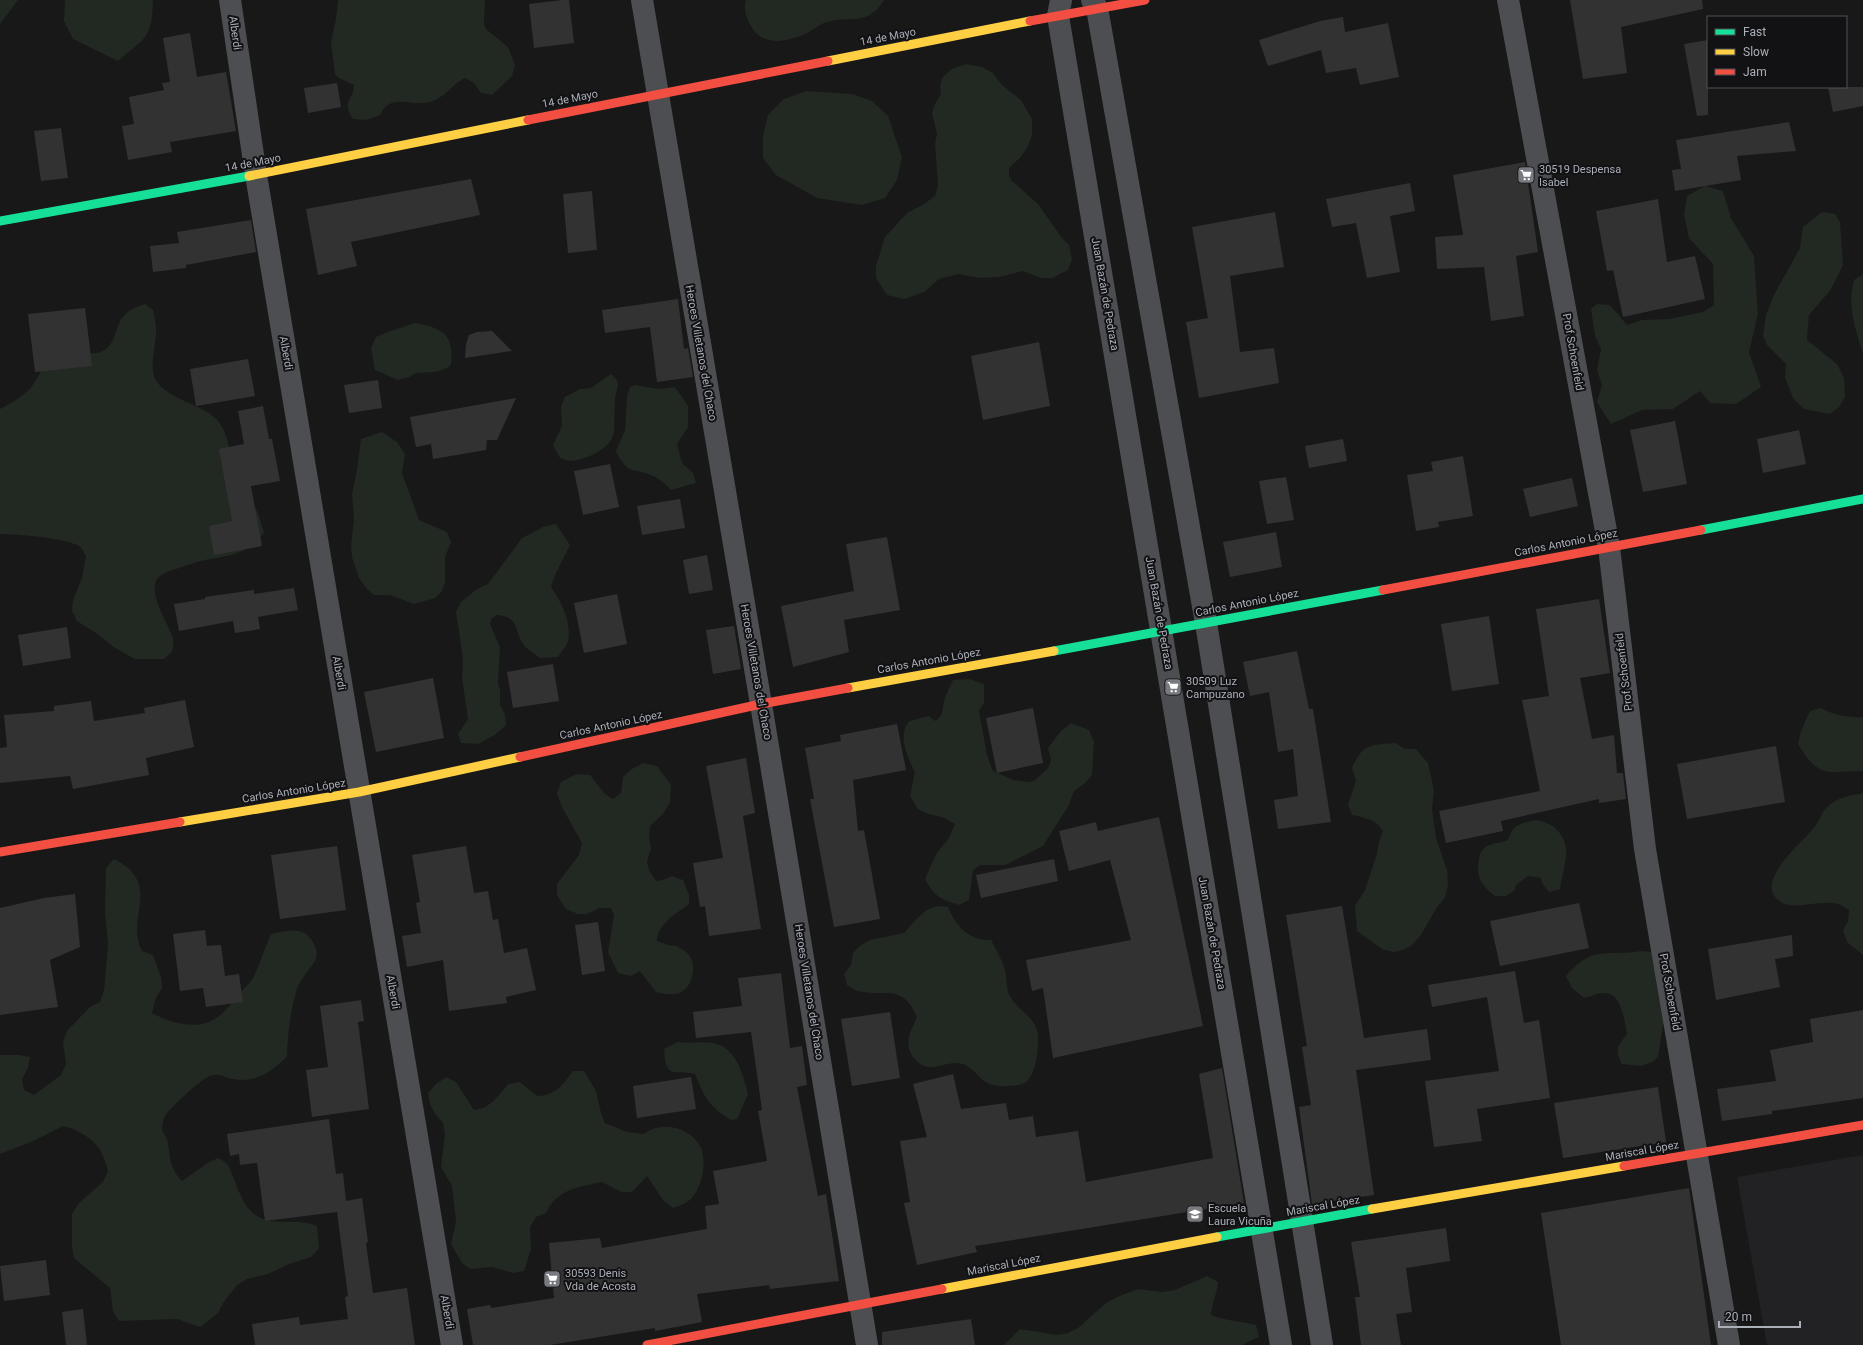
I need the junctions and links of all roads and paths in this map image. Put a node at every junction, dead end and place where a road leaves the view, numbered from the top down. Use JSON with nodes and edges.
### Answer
{"nodes":[{"id":1,"x":230,"y":0,"type":"edge"},
{"id":2,"x":642,"y":0,"type":"edge"},
{"id":3,"x":1145,"y":0,"type":"edge"},
{"id":4,"x":1508,"y":0,"type":"edge"},
{"id":5,"x":1094,"y":4,"type":"edge"},
{"id":6,"x":1060,"y":8,"type":"edge"},
{"id":7,"x":657,"y":94,"type":"junction"},
{"id":8,"x":256,"y":175,"type":"junction"},
{"id":9,"x":0,"y":221,"type":"edge"},
{"id":10,"x":1863,"y":499,"type":"edge"},
{"id":11,"x":1609,"y":547,"type":"junction"},
{"id":12,"x":1206,"y":623,"type":"junction"},
{"id":13,"x":1162,"y":631,"type":"junction"},
{"id":14,"x":761,"y":704,"type":"junction"},
{"id":15,"x":359,"y":792,"type":"junction"},
{"id":16,"x":0,"y":852,"type":"edge"},
{"id":17,"x":1863,"y":1125,"type":"edge"},
{"id":18,"x":1698,"y":1153,"type":"junction"},
{"id":19,"x":1302,"y":1221,"type":"junction"},
{"id":20,"x":1262,"y":1228,"type":"junction"},
{"id":21,"x":860,"y":1304,"type":"junction"},
{"id":22,"x":452,"y":1345,"type":"edge"},
{"id":23,"x":647,"y":1345,"type":"edge"},
{"id":24,"x":867,"y":1345,"type":"edge"},
{"id":25,"x":1281,"y":1345,"type":"edge"},
{"id":26,"x":1322,"y":1345,"type":"edge"},
{"id":27,"x":1729,"y":1345,"type":"edge"}],
"edges":[{"from":1,"to":8,"type":"street","name":"Alberdi"},
{"from":2,"to":7,"type":"street","name":"Heroes Villetanos del Chaco"},
{"from":3,"to":5,"type":"main road","name":"14 de Mayo"},
{"from":4,"to":11,"type":"street","name":"Prof Schoenfeld"},
{"from":5,"to":6,"type":"main road","name":"14 de Mayo"},
{"from":5,"to":12,"type":"street"},
{"from":6,"to":7,"type":"main road","name":"14 de Mayo"},
{"from":6,"to":13,"type":"street","name":"Juan Bazán de Pedraza"},
{"from":7,"to":8,"type":"main road","name":"14 de Mayo"},
{"from":7,"to":14,"type":"street","name":"Heroes Villetanos del Chaco"},
{"from":8,"to":9,"type":"main road","name":"14 de Mayo"},
{"from":8,"to":15,"type":"street","name":"Alberdi"},
{"from":10,"to":11,"type":"main road","name":"Carlos Antonio López"},
{"from":11,"to":12,"type":"main road","name":"Carlos Antonio López"},
{"from":11,"to":18,"type":"street","name":"Prof Schoenfeld"},
{"from":12,"to":13,"type":"main road","name":"Carlos Antonio López"},
{"from":12,"to":19,"type":"street"},
{"from":13,"to":14,"type":"main road","name":"Carlos Antonio López"},
{"from":13,"to":20,"type":"street","name":"Juan Bazán de Pedraza"},
{"from":14,"to":15,"type":"main road","name":"Carlos Antonio López"},
{"from":14,"to":21,"type":"street","name":"Heroes Villetanos del Chaco"},
{"from":15,"to":16,"type":"main road","name":"Carlos Antonio López"},
{"from":15,"to":22,"type":"street","name":"Alberdi"},
{"from":17,"to":18,"type":"main road","name":"Mariscal López"},
{"from":18,"to":19,"type":"main road","name":"Mariscal López"},
{"from":18,"to":27,"type":"street","name":"Prof Schoenfeld"},
{"from":19,"to":20,"type":"main road","name":"Mariscal López"},
{"from":19,"to":26,"type":"street"},
{"from":20,"to":21,"type":"main road","name":"Mariscal López"},
{"from":20,"to":25,"type":"street","name":"Juan Bazán de Pedraza"},
{"from":21,"to":23,"type":"main road","name":"Mariscal López"},
{"from":21,"to":24,"type":"street","name":"Heroes Villetanos del Chaco"}]}
